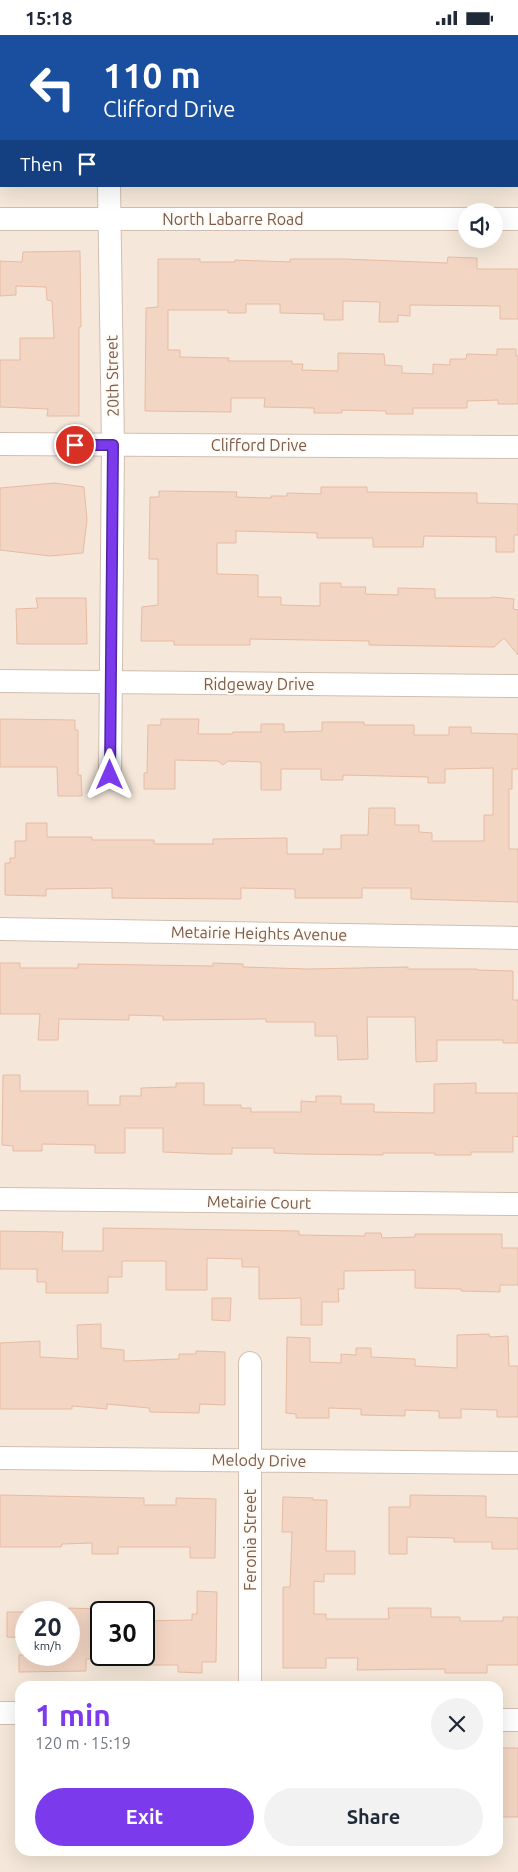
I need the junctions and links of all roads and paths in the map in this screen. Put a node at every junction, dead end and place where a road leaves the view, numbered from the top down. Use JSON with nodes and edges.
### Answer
{"nodes":[{"id":1,"x":109,"y":187,"type":"edge"},
{"id":2,"x":0,"y":219,"type":"edge"},
{"id":3,"x":109,"y":219,"type":"junction"},
{"id":4,"x":458,"y":219,"type":"edge"},
{"id":5,"x":503,"y":219,"type":"edge"},
{"id":6,"x":518,"y":219,"type":"edge"},
{"id":7,"x":0,"y":444,"type":"edge"},
{"id":8,"x":113,"y":445,"type":"junction"},
{"id":9,"x":518,"y":447,"type":"edge"},
{"id":10,"x":0,"y":681,"type":"edge"},
{"id":11,"x":109,"y":683,"type":"junction"},
{"id":12,"x":518,"y":686,"type":"edge"},
{"id":13,"x":110,"y":775,"type":"dead end"},
{"id":14,"x":0,"y":929,"type":"edge"},
{"id":15,"x":518,"y":938,"type":"edge"},
{"id":16,"x":0,"y":1199,"type":"edge"},
{"id":17,"x":518,"y":1205,"type":"edge"},
{"id":18,"x":250,"y":1363,"type":"dead end"},
{"id":19,"x":0,"y":1458,"type":"edge"},
{"id":20,"x":250,"y":1460,"type":"junction"},
{"id":21,"x":518,"y":1463,"type":"edge"},
{"id":22,"x":250,"y":1681,"type":"edge"},
{"id":23,"x":0,"y":1713,"type":"edge"},
{"id":24,"x":15,"y":1713,"type":"edge"},
{"id":25,"x":503,"y":1720,"type":"edge"},
{"id":26,"x":518,"y":1720,"type":"edge"}],
"edges":[{"from":1,"to":3,"type":"street","name":"20th Street"},
{"from":2,"to":3,"type":"street","name":"North Labarre Road"},
{"from":3,"to":4,"type":"street","name":"North Labarre Road"},
{"from":3,"to":8,"type":"street","name":"20th Street"},
{"from":5,"to":6,"type":"street"},
{"from":7,"to":8,"type":"street","name":"Clifford Drive"},
{"from":8,"to":9,"type":"street","name":"Clifford Drive"},
{"from":8,"to":11,"type":"street","name":"20th Street"},
{"from":10,"to":11,"type":"street","name":"Ridgeway Drive"},
{"from":11,"to":12,"type":"street","name":"Ridgeway Drive"},
{"from":11,"to":13,"type":"street","name":"20th Street"},
{"from":14,"to":15,"type":"street","name":"Metairie Heights Avenue"},
{"from":16,"to":17,"type":"street","name":"Metairie Court"},
{"from":18,"to":20,"type":"street","name":"Feronia Street"},
{"from":19,"to":20,"type":"street","name":"Melody Drive"},
{"from":20,"to":21,"type":"street","name":"Melody Drive"},
{"from":20,"to":22,"type":"street","name":"Feronia Street"},
{"from":23,"to":24,"type":"street"},
{"from":25,"to":26,"type":"street"}]}
